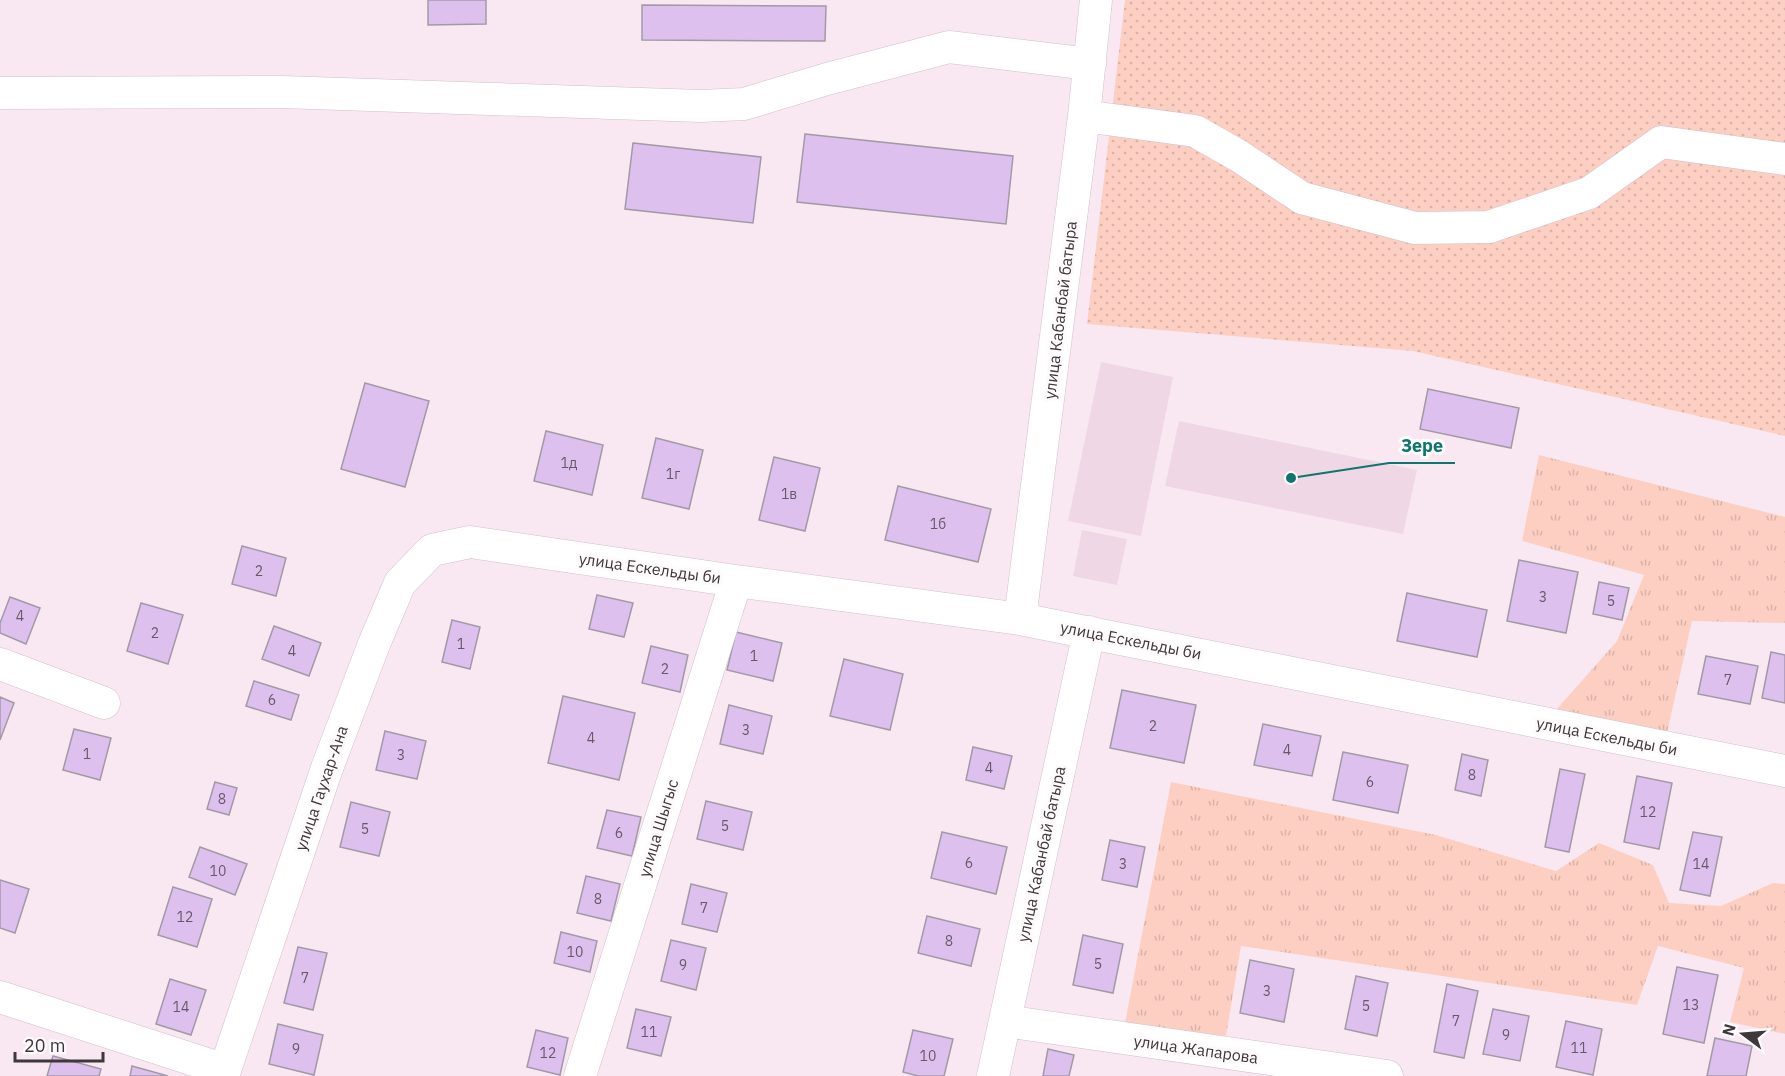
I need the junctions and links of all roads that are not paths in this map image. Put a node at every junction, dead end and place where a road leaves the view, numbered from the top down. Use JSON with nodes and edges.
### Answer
{"nodes":[{"id":1,"x":1096,"y":0,"type":"edge"},
{"id":2,"x":1090,"y":64,"type":"junction"},
{"id":3,"x":0,"y":93,"type":"edge"},
{"id":4,"x":1084,"y":116,"type":"junction"},
{"id":5,"x":1785,"y":159,"type":"edge"},
{"id":6,"x":471,"y":542,"type":"joint"},
{"id":7,"x":736,"y":581,"type":"junction"},
{"id":8,"x":1020,"y":619,"type":"junction"},
{"id":9,"x":1089,"y":632,"type":"junction"},
{"id":10,"x":0,"y":664,"type":"edge"},
{"id":11,"x":104,"y":703,"type":"dead end"},
{"id":12,"x":1785,"y":771,"type":"edge"},
{"id":13,"x":0,"y":997,"type":"edge"},
{"id":14,"x":1005,"y":1021,"type":"junction"},
{"id":15,"x":224,"y":1073,"type":"edge"},
{"id":16,"x":580,"y":1076,"type":"edge"},
{"id":17,"x":993,"y":1076,"type":"edge"},
{"id":18,"x":1387,"y":1076,"type":"edge"}],
"edges":[{"from":1,"to":2,"type":"street","name":"улица Кабанбай батыра"},
{"from":2,"to":3,"type":"street"},
{"from":2,"to":4,"type":"street","name":"улица Кабанбай батыра"},
{"from":4,"to":5,"type":"street"},
{"from":4,"to":8,"type":"street","name":"улица Кабанбай батыра"},
{"from":6,"to":7,"type":"street","name":"улица Ескельды би"},
{"from":6,"to":15,"type":"street","name":"улица Гаухар-Ана"},
{"from":7,"to":8,"type":"street","name":"улица Ескельды би"},
{"from":7,"to":16,"type":"street","name":"улица Шыгыс"},
{"from":8,"to":9,"type":"street","name":"улица Ескельды би"},
{"from":9,"to":12,"type":"street","name":"улица Ескельды би"},
{"from":9,"to":14,"type":"street","name":"улица Кабанбай батыра"},
{"from":10,"to":11,"type":"street"},
{"from":13,"to":15,"type":"street"},
{"from":14,"to":17,"type":"street","name":"улица Кабанбай батыра"},
{"from":14,"to":18,"type":"street","name":"улица Жапарова"}]}
